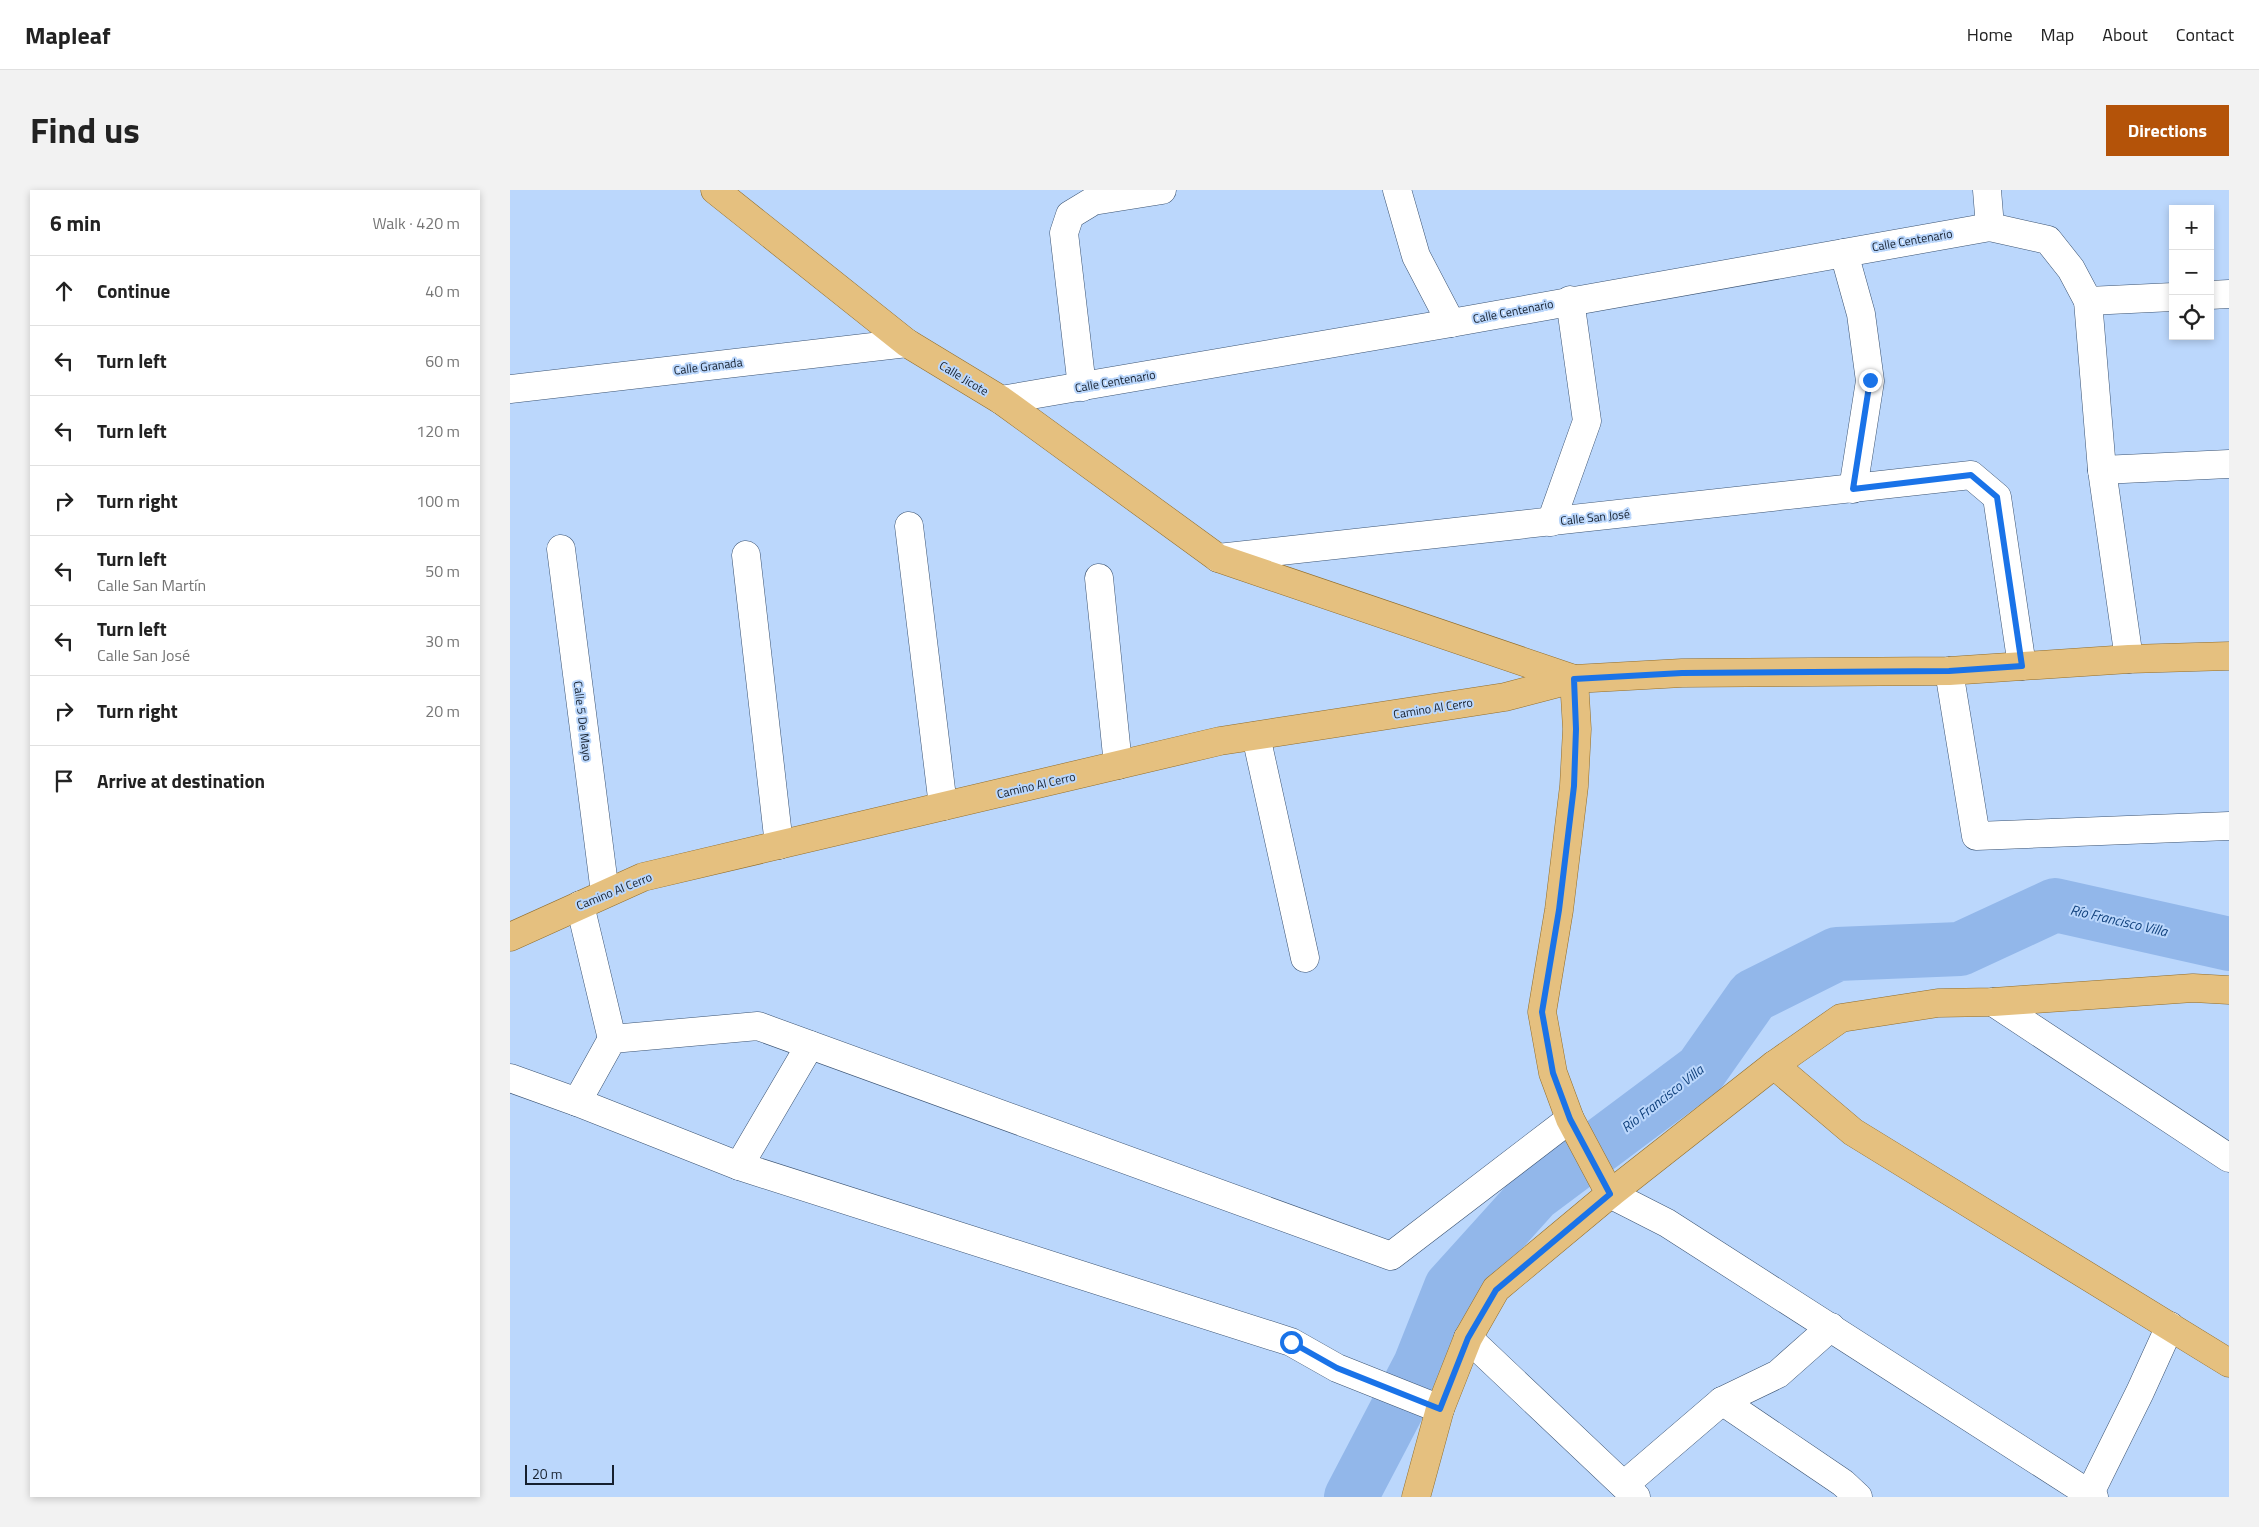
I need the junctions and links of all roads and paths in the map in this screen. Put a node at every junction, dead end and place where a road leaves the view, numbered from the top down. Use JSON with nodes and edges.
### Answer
{"nodes":[{"id":1,"x":716,"y":190,"type":"edge"},
{"id":2,"x":1162,"y":190,"type":"edge"},
{"id":3,"x":1397,"y":190,"type":"edge"},
{"id":4,"x":1987,"y":190,"type":"edge"},
{"id":5,"x":1990,"y":227,"type":"junction"},
{"id":6,"x":1844,"y":253,"type":"junction"},
{"id":7,"x":2229,"y":294,"type":"edge"},
{"id":8,"x":2214,"y":295,"type":"edge"},
{"id":9,"x":2169,"y":297,"type":"edge"},
{"id":10,"x":1570,"y":300,"type":"junction"},
{"id":11,"x":2088,"y":301,"type":"junction"},
{"id":12,"x":1451,"y":323,"type":"junction"},
{"id":13,"x":907,"y":343,"type":"junction"},
{"id":14,"x":1082,"y":387,"type":"junction"},
{"id":15,"x":510,"y":389,"type":"edge"},
{"id":16,"x":1001,"y":400,"type":"junction"},
{"id":17,"x":2229,"y":464,"type":"edge"},
{"id":18,"x":2102,"y":470,"type":"junction"},
{"id":19,"x":1853,"y":489,"type":"junction"},
{"id":20,"x":1551,"y":522,"type":"junction"},
{"id":21,"x":909,"y":526,"type":"dead end"},
{"id":22,"x":561,"y":549,"type":"dead end"},
{"id":23,"x":746,"y":555,"type":"dead end"},
{"id":24,"x":1218,"y":558,"type":"junction"},
{"id":25,"x":1099,"y":578,"type":"dead end"},
{"id":26,"x":2229,"y":656,"type":"edge"},
{"id":27,"x":2129,"y":659,"type":"junction"},
{"id":28,"x":2022,"y":666,"type":"junction"},
{"id":29,"x":1949,"y":671,"type":"junction"},
{"id":30,"x":1574,"y":679,"type":"junction"},
{"id":31,"x":1256,"y":736,"type":"junction"},
{"id":32,"x":1118,"y":765,"type":"junction"},
{"id":33,"x":942,"y":806,"type":"junction"},
{"id":34,"x":2229,"y":826,"type":"edge"},
{"id":35,"x":780,"y":845,"type":"junction"},
{"id":36,"x":605,"y":893,"type":"junction"},
{"id":37,"x":580,"y":905,"type":"junction"},
{"id":38,"x":510,"y":937,"type":"edge"},
{"id":39,"x":1306,"y":958,"type":"dead end"},
{"id":40,"x":2229,"y":990,"type":"edge"},
{"id":41,"x":1993,"y":1002,"type":"junction"},
{"id":42,"x":612,"y":1039,"type":"junction"},
{"id":43,"x":810,"y":1045,"type":"junction"},
{"id":44,"x":1774,"y":1065,"type":"junction"},
{"id":45,"x":510,"y":1078,"type":"edge"},
{"id":46,"x":577,"y":1102,"type":"junction"},
{"id":47,"x":1570,"y":1119,"type":"junction"},
{"id":48,"x":2229,"y":1158,"type":"edge"},
{"id":49,"x":738,"y":1166,"type":"junction"},
{"id":50,"x":1610,"y":1194,"type":"junction"},
{"id":51,"x":2170,"y":1326,"type":"junction"},
{"id":52,"x":1831,"y":1327,"type":"junction"},
{"id":53,"x":1468,"y":1338,"type":"junction"},
{"id":54,"x":2229,"y":1363,"type":"edge"},
{"id":55,"x":1722,"y":1401,"type":"junction"},
{"id":56,"x":1440,"y":1409,"type":"junction"},
{"id":57,"x":1630,"y":1491,"type":"edge"},
{"id":58,"x":2090,"y":1496,"type":"edge"},
{"id":59,"x":1416,"y":1497,"type":"edge"},
{"id":60,"x":1858,"y":1497,"type":"edge"}],
"edges":[{"from":1,"to":13,"type":"main road","name":"Calle Jicote"},
{"from":2,"to":14,"type":"street"},
{"from":3,"to":12,"type":"street"},
{"from":4,"to":5,"type":"street"},
{"from":5,"to":6,"type":"street","name":"Calle Centenario"},
{"from":5,"to":11,"type":"street"},
{"from":6,"to":10,"type":"street","name":"Calle Centenario"},
{"from":6,"to":19,"type":"street"},
{"from":7,"to":8,"type":"street"},
{"from":9,"to":11,"type":"street"},
{"from":10,"to":12,"type":"street","name":"Calle Centenario"},
{"from":10,"to":20,"type":"street"},
{"from":11,"to":18,"type":"street"},
{"from":12,"to":14,"type":"street","name":"Calle Centenario"},
{"from":13,"to":15,"type":"street","name":"Calle Granada"},
{"from":13,"to":16,"type":"main road","name":"Calle Jicote"},
{"from":14,"to":16,"type":"street","name":"Calle Centenario"},
{"from":16,"to":24,"type":"main road","name":"Calle Jicote"},
{"from":17,"to":18,"type":"street"},
{"from":18,"to":27,"type":"street"},
{"from":19,"to":20,"type":"street","name":"Calle San José"},
{"from":19,"to":28,"type":"street","name":"Calle San José"},
{"from":20,"to":24,"type":"street","name":"Calle San José"},
{"from":21,"to":33,"type":"street"},
{"from":22,"to":36,"type":"street","name":"Calle 5 De Mayo"},
{"from":23,"to":35,"type":"street"},
{"from":24,"to":30,"type":"main road","name":"Calle Jicote"},
{"from":25,"to":32,"type":"street"},
{"from":26,"to":27,"type":"main road"},
{"from":27,"to":28,"type":"main road"},
{"from":28,"to":29,"type":"main road"},
{"from":29,"to":30,"type":"main road"},
{"from":29,"to":34,"type":"street"},
{"from":30,"to":31,"type":"main road","name":"Camino Al Cerro"},
{"from":30,"to":47,"type":"main road"},
{"from":31,"to":32,"type":"main road","name":"Camino Al Cerro"},
{"from":31,"to":39,"type":"street"},
{"from":32,"to":33,"type":"main road","name":"Camino Al Cerro"},
{"from":33,"to":35,"type":"main road","name":"Camino Al Cerro"},
{"from":35,"to":36,"type":"main road","name":"Camino Al Cerro"},
{"from":36,"to":37,"type":"main road","name":"Camino Al Cerro"},
{"from":37,"to":38,"type":"main road","name":"Camino Al Cerro"},
{"from":37,"to":42,"type":"street"},
{"from":40,"to":41,"type":"main road"},
{"from":41,"to":44,"type":"main road"},
{"from":41,"to":48,"type":"street"},
{"from":42,"to":43,"type":"street"},
{"from":42,"to":46,"type":"street"},
{"from":43,"to":47,"type":"street"},
{"from":43,"to":49,"type":"street"},
{"from":44,"to":50,"type":"main road"},
{"from":44,"to":51,"type":"main road"},
{"from":45,"to":46,"type":"street"},
{"from":46,"to":49,"type":"street"},
{"from":47,"to":50,"type":"main road"},
{"from":49,"to":56,"type":"street"},
{"from":50,"to":52,"type":"street"},
{"from":50,"to":53,"type":"main road"},
{"from":51,"to":54,"type":"main road"},
{"from":51,"to":58,"type":"street"},
{"from":52,"to":55,"type":"street"},
{"from":52,"to":58,"type":"street"},
{"from":53,"to":56,"type":"main road"},
{"from":53,"to":57,"type":"street"},
{"from":55,"to":57,"type":"street"},
{"from":55,"to":60,"type":"street"},
{"from":56,"to":59,"type":"main road"}]}
